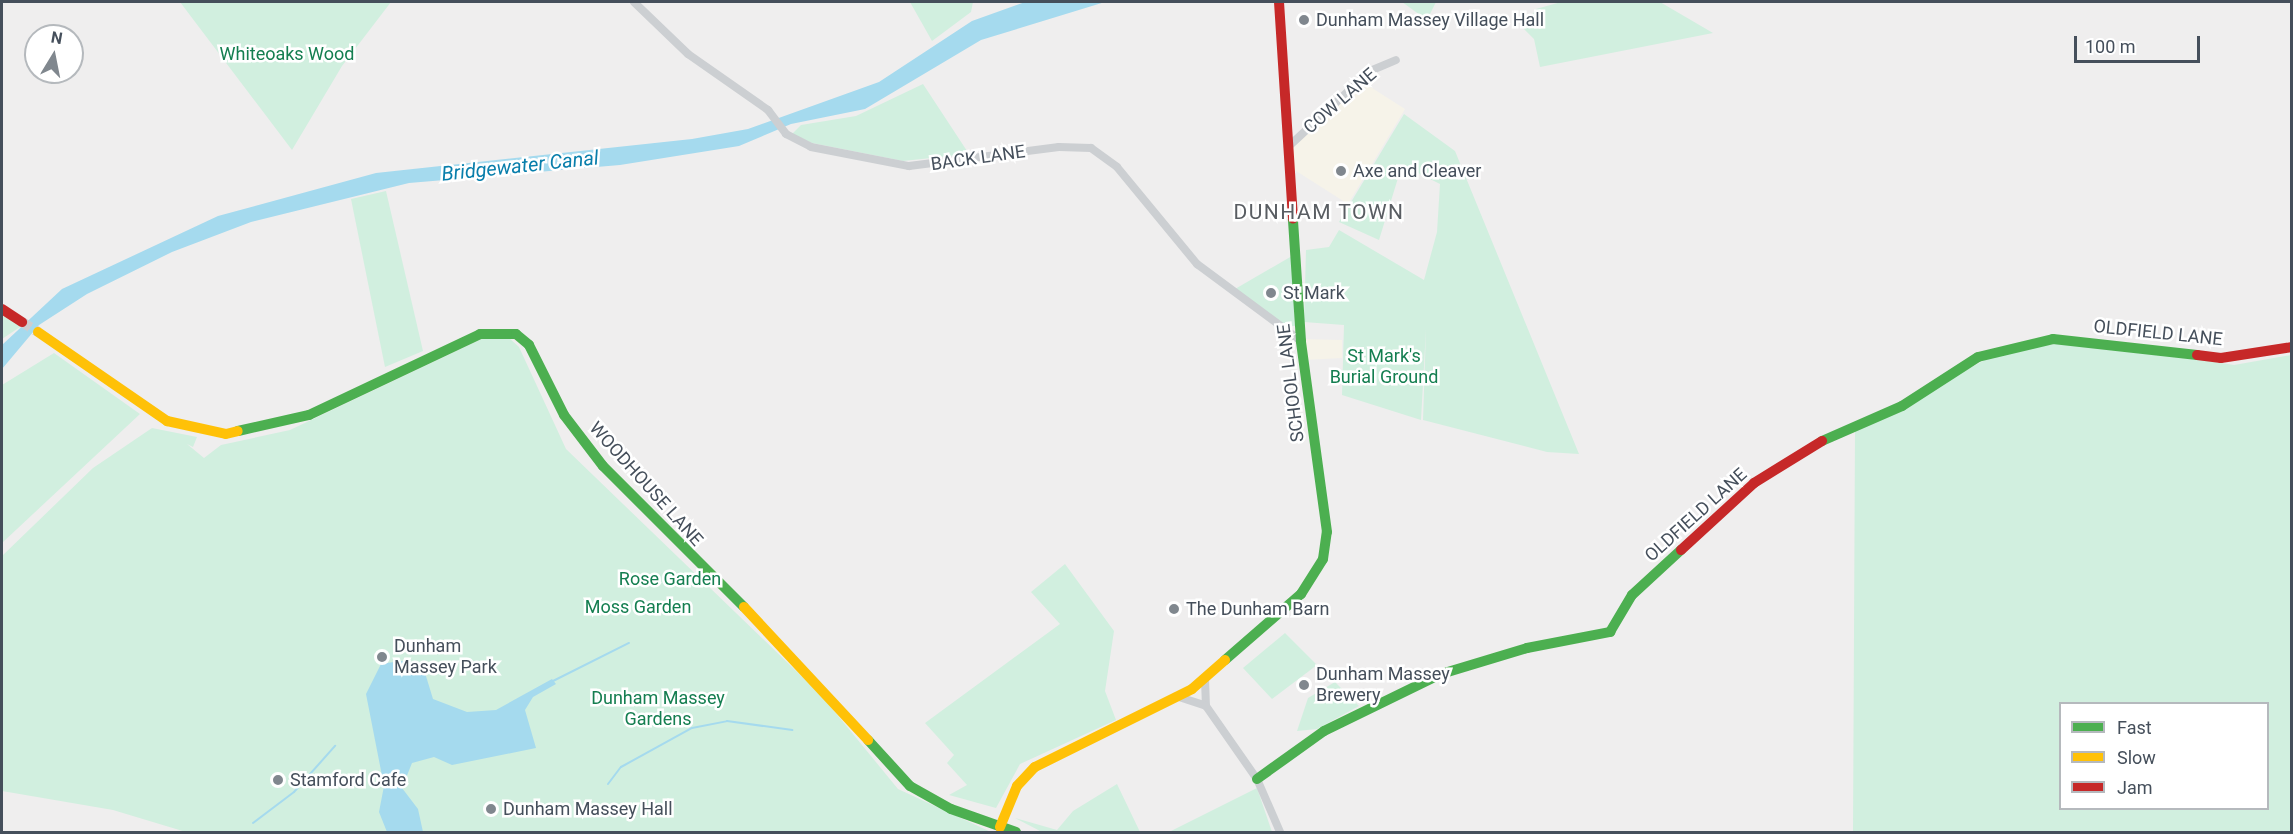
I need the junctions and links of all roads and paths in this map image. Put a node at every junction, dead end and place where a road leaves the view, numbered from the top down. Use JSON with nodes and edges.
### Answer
{"nodes":[{"id":1,"x":634,"y":2,"type":"edge"},
{"id":2,"x":1279,"y":2,"type":"edge"},
{"id":3,"x":1396,"y":60,"type":"dead end"},
{"id":4,"x":1286,"y":148,"type":"junction"},
{"id":5,"x":2,"y":309,"type":"edge"},
{"id":6,"x":22,"y":322,"type":"tunnel mouth"},
{"id":7,"x":38,"y":332,"type":"tunnel mouth"},
{"id":8,"x":1300,"y":341,"type":"junction"},
{"id":9,"x":2292,"y":347,"type":"edge"},
{"id":10,"x":1205,"y":679,"type":"junction"},
{"id":11,"x":1179,"y":697,"type":"junction"},
{"id":12,"x":1206,"y":706,"type":"junction"},
{"id":13,"x":1257,"y":779,"type":"junction"},
{"id":14,"x":1000,"y":827,"type":"junction"},
{"id":15,"x":1016,"y":832,"type":"edge"},
{"id":16,"x":1280,"y":832,"type":"edge"}],
"edges":[{"from":1,"to":8,"type":"street","name":"BACK LANE"},
{"from":2,"to":4,"type":"street","name":"SCHOOL LANE"},
{"from":3,"to":4,"type":"street","name":"COW LANE"},
{"from":4,"to":8,"type":"street","name":"SCHOOL LANE"},
{"from":5,"to":6,"type":"street"},
{"from":7,"to":14,"type":"street","name":"WOODHOUSE LANE"},
{"from":8,"to":10,"type":"street","name":"SCHOOL LANE"},
{"from":9,"to":13,"type":"street","name":"OLDFIELD LANE"},
{"from":10,"to":11,"type":"street","name":"SCHOOL LANE"},
{"from":10,"to":12,"type":"street"},
{"from":11,"to":12,"type":"street"},
{"from":11,"to":14,"type":"street"},
{"from":12,"to":13,"type":"street"},
{"from":13,"to":16,"type":"street"},
{"from":14,"to":15,"type":"street","name":"WOODHOUSE LANE"}]}
